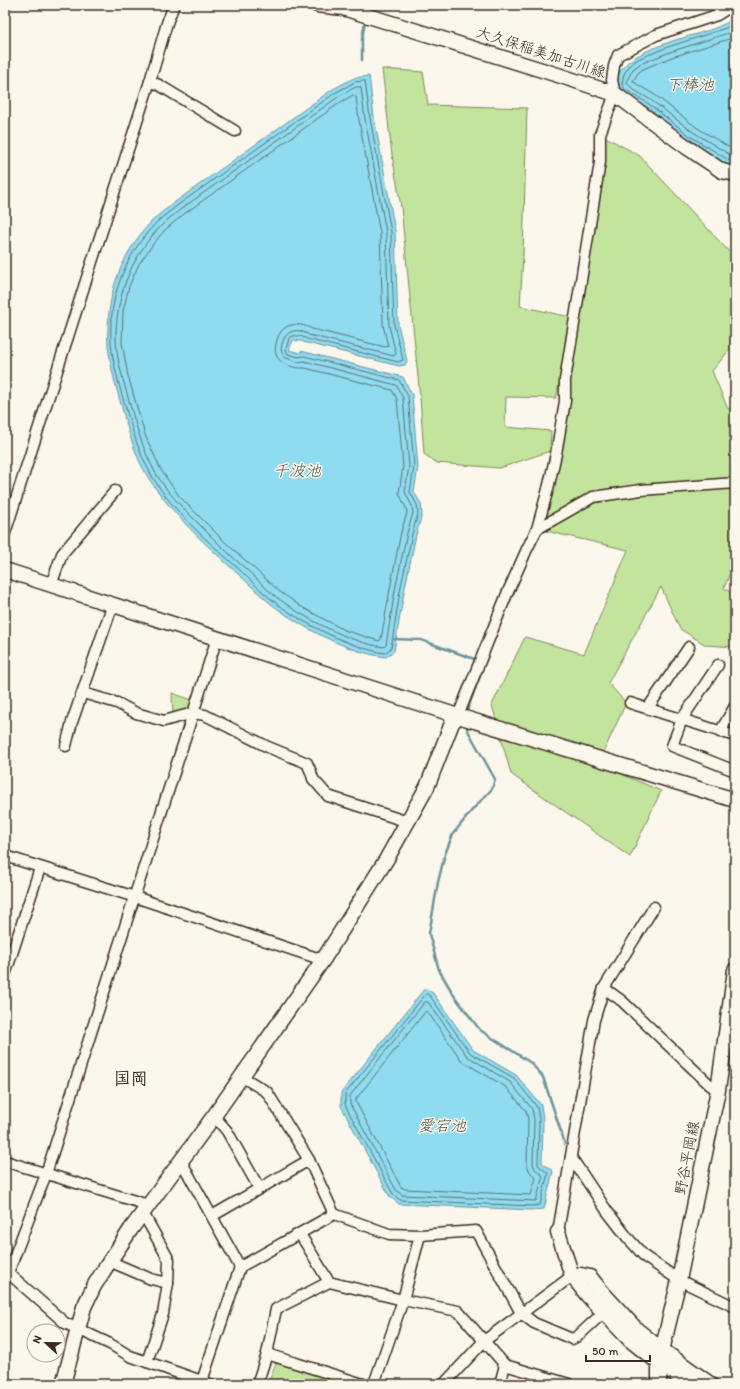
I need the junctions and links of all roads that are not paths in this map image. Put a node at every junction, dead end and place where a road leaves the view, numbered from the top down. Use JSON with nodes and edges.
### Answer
{"nodes":[{"id":1,"x":174,"y":5,"type":"edge"},
{"id":2,"x":317,"y":5,"type":"edge"},
{"id":3,"x":728,"y":5,"type":"edge"},
{"id":4,"x":150,"y":81,"type":"junction"},
{"id":5,"x":615,"y":94,"type":"junction"},
{"id":6,"x":235,"y":131,"type":"dead end"},
{"id":7,"x":735,"y":174,"type":"edge"},
{"id":8,"x":735,"y":483,"type":"edge"},
{"id":9,"x":115,"y":491,"type":"dead end"},
{"id":10,"x":537,"y":530,"type":"junction"},
{"id":11,"x":5,"y":533,"type":"edge"},
{"id":12,"x":5,"y":570,"type":"edge"},
{"id":13,"x":52,"y":585,"type":"junction"},
{"id":14,"x":113,"y":604,"type":"junction"},
{"id":15,"x":217,"y":638,"type":"junction"},
{"id":16,"x":689,"y":647,"type":"dead end"},
{"id":17,"x":718,"y":665,"type":"dead end"},
{"id":18,"x":83,"y":693,"type":"junction"},
{"id":19,"x":630,"y":703,"type":"dead end"},
{"id":20,"x":735,"y":706,"type":"edge"},
{"id":21,"x":648,"y":708,"type":"junction"},
{"id":22,"x":193,"y":713,"type":"junction"},
{"id":23,"x":458,"y":716,"type":"junction"},
{"id":24,"x":682,"y":719,"type":"junction"},
{"id":25,"x":720,"y":732,"type":"junction"},
{"id":26,"x":735,"y":736,"type":"edge"},
{"id":27,"x":66,"y":746,"type":"dead end"},
{"id":28,"x":735,"y":771,"type":"edge"},
{"id":29,"x":735,"y":800,"type":"edge"},
{"id":30,"x":408,"y":822,"type":"junction"},
{"id":31,"x":5,"y":856,"type":"edge"},
{"id":32,"x":40,"y":868,"type":"junction"},
{"id":33,"x":134,"y":897,"type":"junction"},
{"id":34,"x":654,"y":907,"type":"dead end"},
{"id":35,"x":9,"y":947,"type":"edge"},
{"id":36,"x":323,"y":960,"type":"junction"},
{"id":37,"x":735,"y":970,"type":"edge"},
{"id":38,"x":5,"y":975,"type":"edge"},
{"id":39,"x":604,"y":988,"type":"junction"},
{"id":40,"x":241,"y":1076,"type":"junction"},
{"id":41,"x":718,"y":1090,"type":"junction"},
{"id":42,"x":214,"y":1116,"type":"junction"},
{"id":43,"x":571,"y":1157,"type":"junction"},
{"id":44,"x":309,"y":1160,"type":"junction"},
{"id":45,"x":5,"y":1161,"type":"edge"},
{"id":46,"x":181,"y":1161,"type":"junction"},
{"id":47,"x":46,"y":1174,"type":"junction"},
{"id":48,"x":259,"y":1188,"type":"junction"},
{"id":49,"x":146,"y":1209,"type":"junction"},
{"id":50,"x":334,"y":1214,"type":"junction"},
{"id":51,"x":212,"y":1216,"type":"junction"},
{"id":52,"x":558,"y":1232,"type":"joint"},
{"id":53,"x":300,"y":1234,"type":"junction"},
{"id":54,"x":420,"y":1235,"type":"junction"},
{"id":55,"x":109,"y":1261,"type":"junction"},
{"id":56,"x":240,"y":1267,"type":"junction"},
{"id":57,"x":6,"y":1273,"type":"edge"},
{"id":58,"x":572,"y":1276,"type":"junction"},
{"id":59,"x":680,"y":1280,"type":"junction"},
{"id":60,"x":329,"y":1282,"type":"junction"},
{"id":61,"x":168,"y":1283,"type":"junction"},
{"id":62,"x":403,"y":1300,"type":"junction"},
{"id":63,"x":735,"y":1307,"type":"edge"},
{"id":64,"x":604,"y":1312,"type":"junction"},
{"id":65,"x":522,"y":1313,"type":"junction"},
{"id":66,"x":78,"y":1329,"type":"junction"},
{"id":67,"x":484,"y":1341,"type":"junction"},
{"id":68,"x":267,"y":1354,"type":"junction"},
{"id":69,"x":661,"y":1356,"type":"junction"},
{"id":70,"x":147,"y":1362,"type":"junction"},
{"id":71,"x":505,"y":1365,"type":"junction"},
{"id":72,"x":206,"y":1383,"type":"edge"},
{"id":73,"x":63,"y":1384,"type":"edge"},
{"id":74,"x":257,"y":1384,"type":"edge"},
{"id":75,"x":363,"y":1384,"type":"edge"},
{"id":76,"x":374,"y":1384,"type":"edge"},
{"id":77,"x":444,"y":1384,"type":"edge"},
{"id":78,"x":500,"y":1384,"type":"edge"},
{"id":79,"x":570,"y":1384,"type":"edge"},
{"id":80,"x":658,"y":1384,"type":"edge"},
{"id":81,"x":690,"y":1384,"type":"edge"},
{"id":82,"x":710,"y":1384,"type":"edge"}],
"edges":[{"from":1,"to":4,"type":"street"},
{"from":2,"to":5,"type":"street","name":"大久保稲美加古川線"},
{"from":3,"to":5,"type":"street"},
{"from":4,"to":6,"type":"street"},
{"from":4,"to":11,"type":"street"},
{"from":5,"to":7,"type":"street","name":"大久保稲美加古川線"},
{"from":5,"to":10,"type":"street"},
{"from":8,"to":10,"type":"street"},
{"from":9,"to":13,"type":"street"},
{"from":10,"to":23,"type":"street"},
{"from":12,"to":13,"type":"street"},
{"from":13,"to":14,"type":"street"},
{"from":14,"to":15,"type":"street"},
{"from":14,"to":18,"type":"street"},
{"from":15,"to":22,"type":"street"},
{"from":15,"to":23,"type":"street"},
{"from":16,"to":21,"type":"street"},
{"from":17,"to":24,"type":"street"},
{"from":18,"to":22,"type":"street"},
{"from":18,"to":27,"type":"street"},
{"from":19,"to":21,"type":"street"},
{"from":20,"to":25,"type":"street"},
{"from":21,"to":24,"type":"street"},
{"from":22,"to":30,"type":"street"},
{"from":22,"to":33,"type":"street"},
{"from":23,"to":29,"type":"street"},
{"from":23,"to":30,"type":"street"},
{"from":24,"to":25,"type":"street"},
{"from":24,"to":28,"type":"street"},
{"from":25,"to":26,"type":"street"},
{"from":30,"to":36,"type":"street"},
{"from":31,"to":32,"type":"street"},
{"from":32,"to":33,"type":"street"},
{"from":32,"to":35,"type":"street"},
{"from":33,"to":36,"type":"street"},
{"from":33,"to":47,"type":"street"},
{"from":34,"to":39,"type":"street"},
{"from":35,"to":38,"type":"street"},
{"from":36,"to":40,"type":"street"},
{"from":37,"to":41,"type":"street","name":"野谷平岡線"},
{"from":39,"to":41,"type":"street"},
{"from":39,"to":43,"type":"street"},
{"from":40,"to":42,"type":"street"},
{"from":40,"to":44,"type":"street"},
{"from":41,"to":59,"type":"street","name":"野谷平岡線"},
{"from":42,"to":46,"type":"street"},
{"from":42,"to":48,"type":"street"},
{"from":43,"to":52,"type":"street"},
{"from":43,"to":59,"type":"street"},
{"from":44,"to":48,"type":"street"},
{"from":44,"to":50,"type":"street"},
{"from":45,"to":47,"type":"street"},
{"from":46,"to":49,"type":"street"},
{"from":46,"to":51,"type":"street"},
{"from":47,"to":49,"type":"street"},
{"from":47,"to":57,"type":"street"},
{"from":48,"to":51,"type":"street"},
{"from":49,"to":55,"type":"street"},
{"from":49,"to":61,"type":"street"},
{"from":50,"to":53,"type":"street"},
{"from":50,"to":54,"type":"street"},
{"from":51,"to":56,"type":"street"},
{"from":52,"to":58,"type":"street"},
{"from":53,"to":56,"type":"street"},
{"from":53,"to":60,"type":"street"},
{"from":54,"to":62,"type":"street"},
{"from":54,"to":65,"type":"street"},
{"from":55,"to":61,"type":"street"},
{"from":55,"to":66,"type":"street"},
{"from":56,"to":72,"type":"street"},
{"from":57,"to":66,"type":"street"},
{"from":58,"to":64,"type":"street"},
{"from":58,"to":65,"type":"street"},
{"from":58,"to":69,"type":"street"},
{"from":59,"to":63,"type":"street"},
{"from":59,"to":69,"type":"street","name":"野谷平岡線"},
{"from":60,"to":62,"type":"street"},
{"from":60,"to":68,"type":"street"},
{"from":61,"to":70,"type":"street"},
{"from":62,"to":67,"type":"street"},
{"from":62,"to":76,"type":"street"},
{"from":64,"to":65,"type":"street"},
{"from":64,"to":69,"type":"street"},
{"from":65,"to":67,"type":"street"},
{"from":66,"to":70,"type":"street"},
{"from":66,"to":73,"type":"street"},
{"from":67,"to":71,"type":"street"},
{"from":67,"to":77,"type":"street"},
{"from":68,"to":74,"type":"street"},
{"from":68,"to":75,"type":"street"},
{"from":69,"to":80,"type":"street","name":"野谷平岡線"},
{"from":69,"to":81,"type":"street"},
{"from":69,"to":82,"type":"street"},
{"from":70,"to":72,"type":"street"},
{"from":71,"to":78,"type":"street"},
{"from":71,"to":79,"type":"street"}]}
